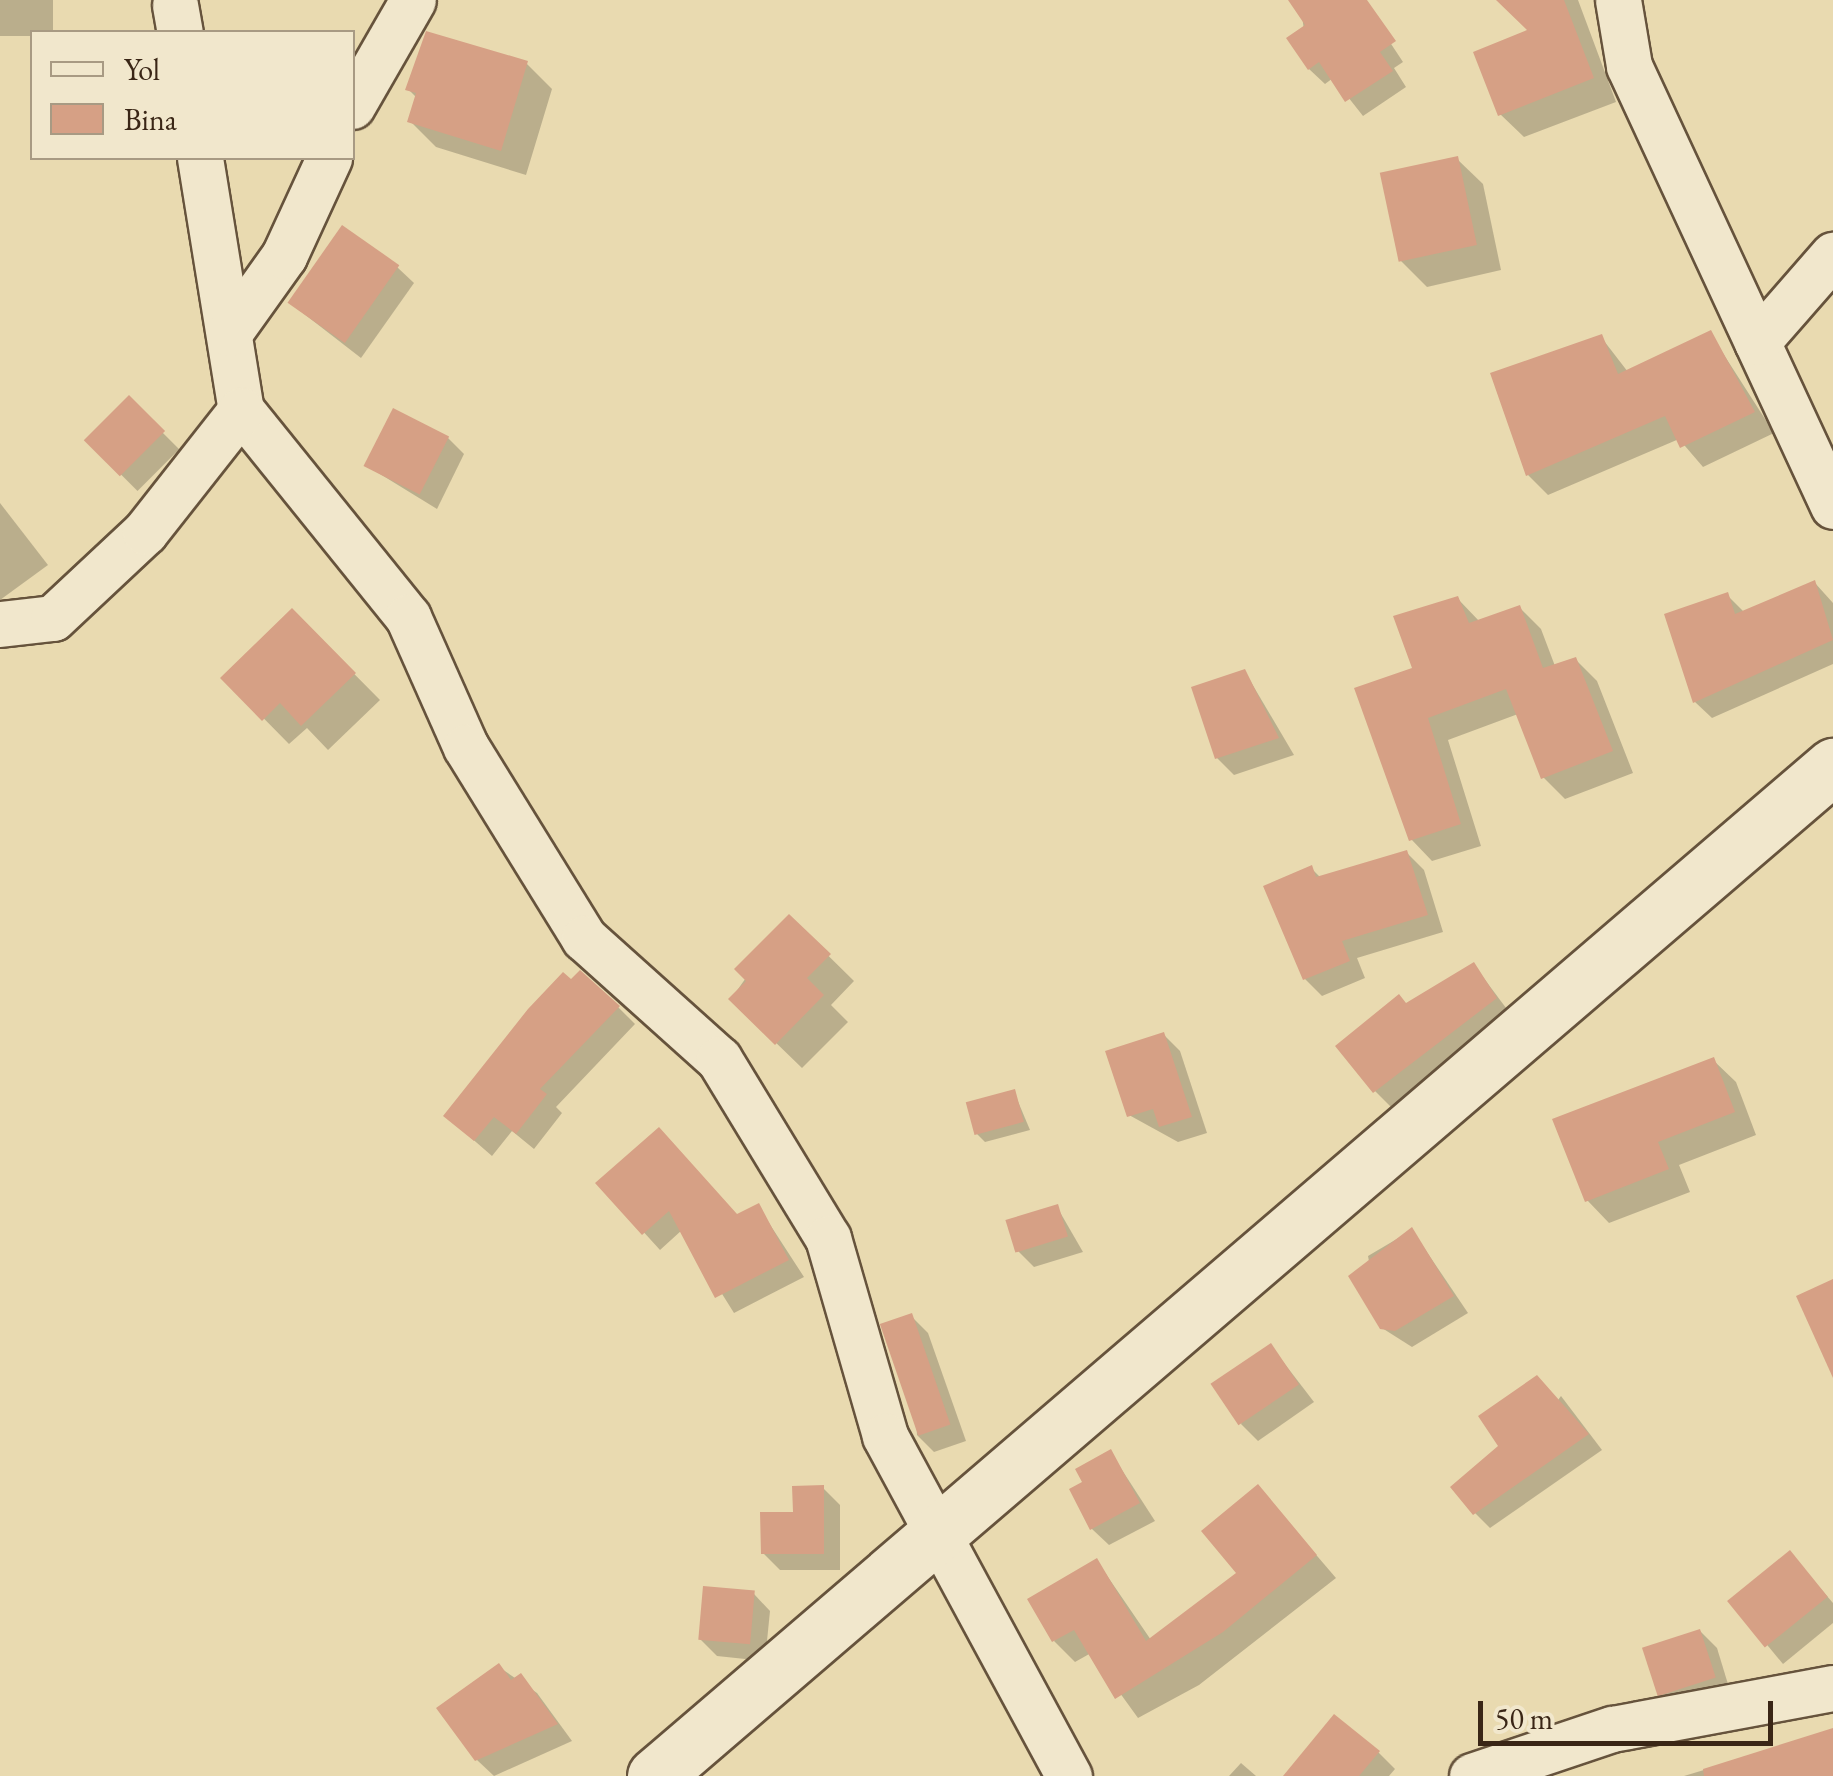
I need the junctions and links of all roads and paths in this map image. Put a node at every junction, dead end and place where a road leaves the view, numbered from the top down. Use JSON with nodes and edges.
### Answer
{"nodes":[{"id":1,"x":413,"y":0,"type":"edge"},
{"id":2,"x":1618,"y":0,"type":"edge"},
{"id":3,"x":355,"y":101,"type":"edge"},
{"id":4,"x":200,"y":160,"type":"edge"},
{"id":5,"x":328,"y":160,"type":"edge"},
{"id":6,"x":1833,"y":256,"type":"edge"},
{"id":7,"x":228,"y":333,"type":"junction"},
{"id":8,"x":1758,"y":342,"type":"junction"},
{"id":9,"x":242,"y":410,"type":"junction"},
{"id":10,"x":1833,"y":506,"type":"edge"},
{"id":11,"x":0,"y":624,"type":"edge"},
{"id":12,"x":1833,"y":766,"type":"edge"},
{"id":13,"x":931,"y":1534,"type":"junction"},
{"id":14,"x":1833,"y":1688,"type":"edge"},
{"id":15,"x":655,"y":1776,"type":"edge"},
{"id":16,"x":1069,"y":1776,"type":"edge"},
{"id":17,"x":1472,"y":1776,"type":"edge"}],
"edges":[{"from":1,"to":3,"type":"street"},
{"from":2,"to":8,"type":"street"},
{"from":4,"to":7,"type":"street"},
{"from":5,"to":7,"type":"street"},
{"from":6,"to":8,"type":"street"},
{"from":7,"to":9,"type":"street"},
{"from":8,"to":10,"type":"street"},
{"from":9,"to":11,"type":"street"},
{"from":9,"to":13,"type":"street"},
{"from":12,"to":13,"type":"street"},
{"from":13,"to":15,"type":"street"},
{"from":13,"to":16,"type":"street"},
{"from":14,"to":17,"type":"street"}]}
